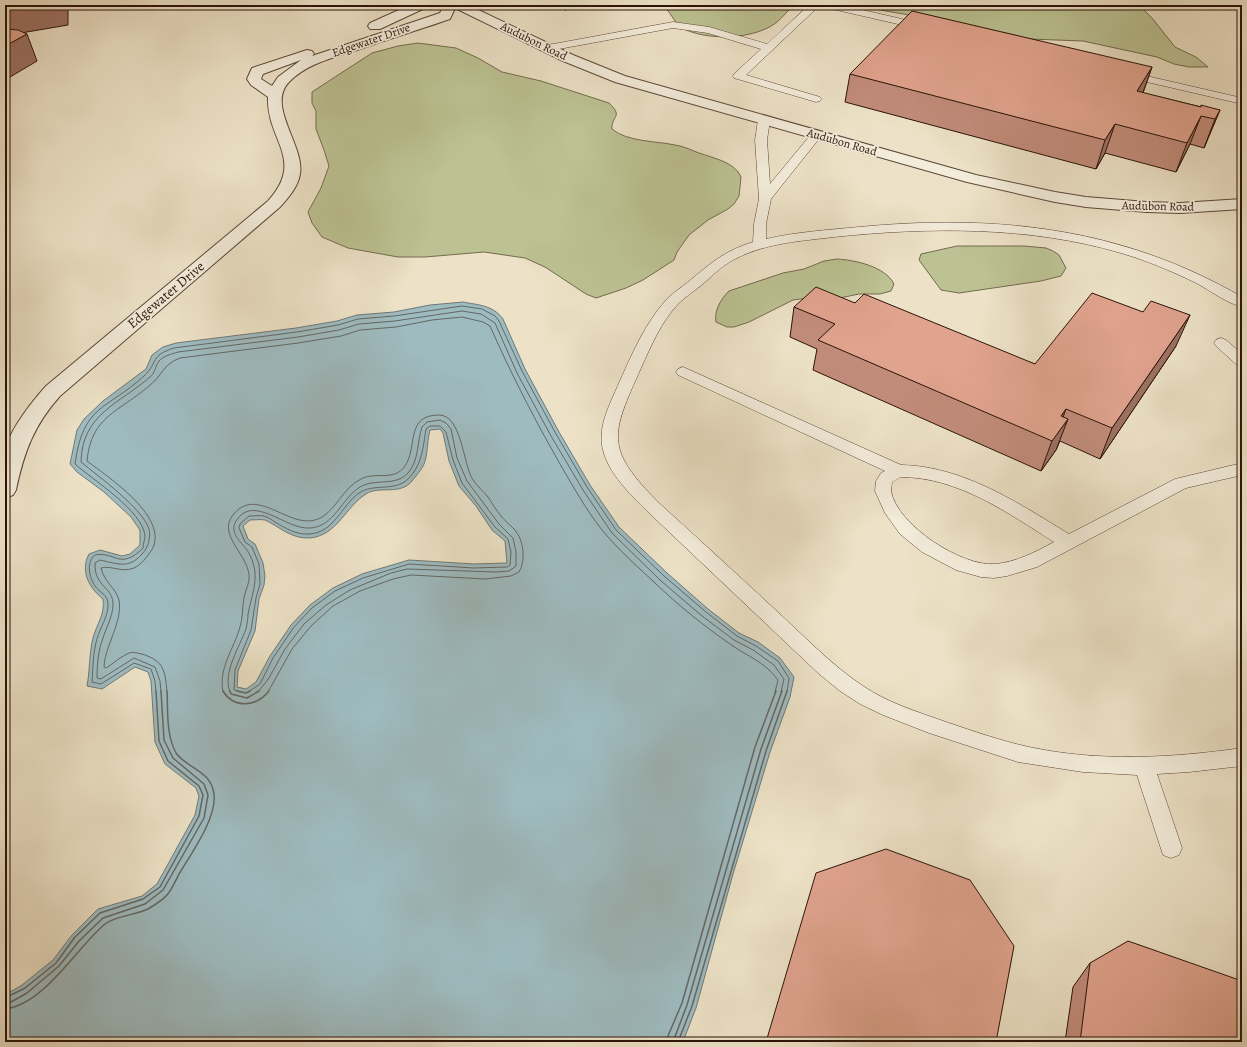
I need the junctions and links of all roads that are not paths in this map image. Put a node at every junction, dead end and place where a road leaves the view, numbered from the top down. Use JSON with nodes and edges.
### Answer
{"nodes":[{"id":1,"x":420,"y":5,"type":"edge"},
{"id":2,"x":450,"y":5,"type":"edge"},
{"id":3,"x":458,"y":5,"type":"edge"},
{"id":4,"x":815,"y":5,"type":"edge"},
{"id":5,"x":828,"y":5,"type":"edge"},
{"id":6,"x":936,"y":30,"type":"edge"},
{"id":7,"x":548,"y":48,"type":"junction"},
{"id":8,"x":769,"y":48,"type":"junction"},
{"id":9,"x":300,"y":61,"type":"junction"},
{"id":10,"x":1112,"y":71,"type":"edge"},
{"id":11,"x":275,"y":95,"type":"junction"},
{"id":12,"x":816,"y":99,"type":"dead end"},
{"id":13,"x":1242,"y":101,"type":"edge"},
{"id":14,"x":764,"y":120,"type":"junction"},
{"id":15,"x":816,"y":135,"type":"junction"},
{"id":16,"x":765,"y":199,"type":"junction"},
{"id":17,"x":1242,"y":204,"type":"edge"},
{"id":18,"x":759,"y":244,"type":"junction"},
{"id":19,"x":1242,"y":303,"type":"edge"},
{"id":20,"x":1221,"y":343,"type":"dead end"},
{"id":21,"x":1242,"y":362,"type":"edge"},
{"id":22,"x":683,"y":372,"type":"dead end"},
{"id":23,"x":1242,"y":468,"type":"edge"},
{"id":24,"x":899,"y":471,"type":"junction"},
{"id":25,"x":5,"y":490,"type":"edge"},
{"id":26,"x":1068,"y":542,"type":"junction"},
{"id":27,"x":1242,"y":757,"type":"edge"},
{"id":28,"x":1144,"y":766,"type":"junction"},
{"id":29,"x":1171,"y":848,"type":"dead end"}],
"edges":[{"from":1,"to":9,"type":"street","name":"Edgewater Drive"},
{"from":2,"to":9,"type":"street","name":"Edgewater Drive"},
{"from":3,"to":7,"type":"street","name":"Audubon Road"},
{"from":4,"to":8,"type":"lane"},
{"from":5,"to":6,"type":"lane"},
{"from":7,"to":8,"type":"lane"},
{"from":7,"to":14,"type":"street","name":"Audubon Road"},
{"from":8,"to":12,"type":"lane"},
{"from":9,"to":11,"type":"street","name":"Edgewater Drive"},
{"from":9,"to":11,"type":"street","name":"Edgewater Drive"},
{"from":10,"to":13,"type":"lane"},
{"from":11,"to":25,"type":"street","name":"Edgewater Drive"},
{"from":14,"to":15,"type":"street","name":"Audubon Road"},
{"from":14,"to":16,"type":"lane"},
{"from":15,"to":16,"type":"lane"},
{"from":15,"to":17,"type":"street","name":"Audubon Road"},
{"from":16,"to":18,"type":"lane"},
{"from":18,"to":19,"type":"lane"},
{"from":18,"to":28,"type":"lane"},
{"from":20,"to":21,"type":"lane"},
{"from":22,"to":24,"type":"lane"},
{"from":23,"to":26,"type":"lane"},
{"from":24,"to":26,"type":"lane"},
{"from":24,"to":26,"type":"lane"},
{"from":27,"to":28,"type":"lane"},
{"from":28,"to":29,"type":"lane"}]}
